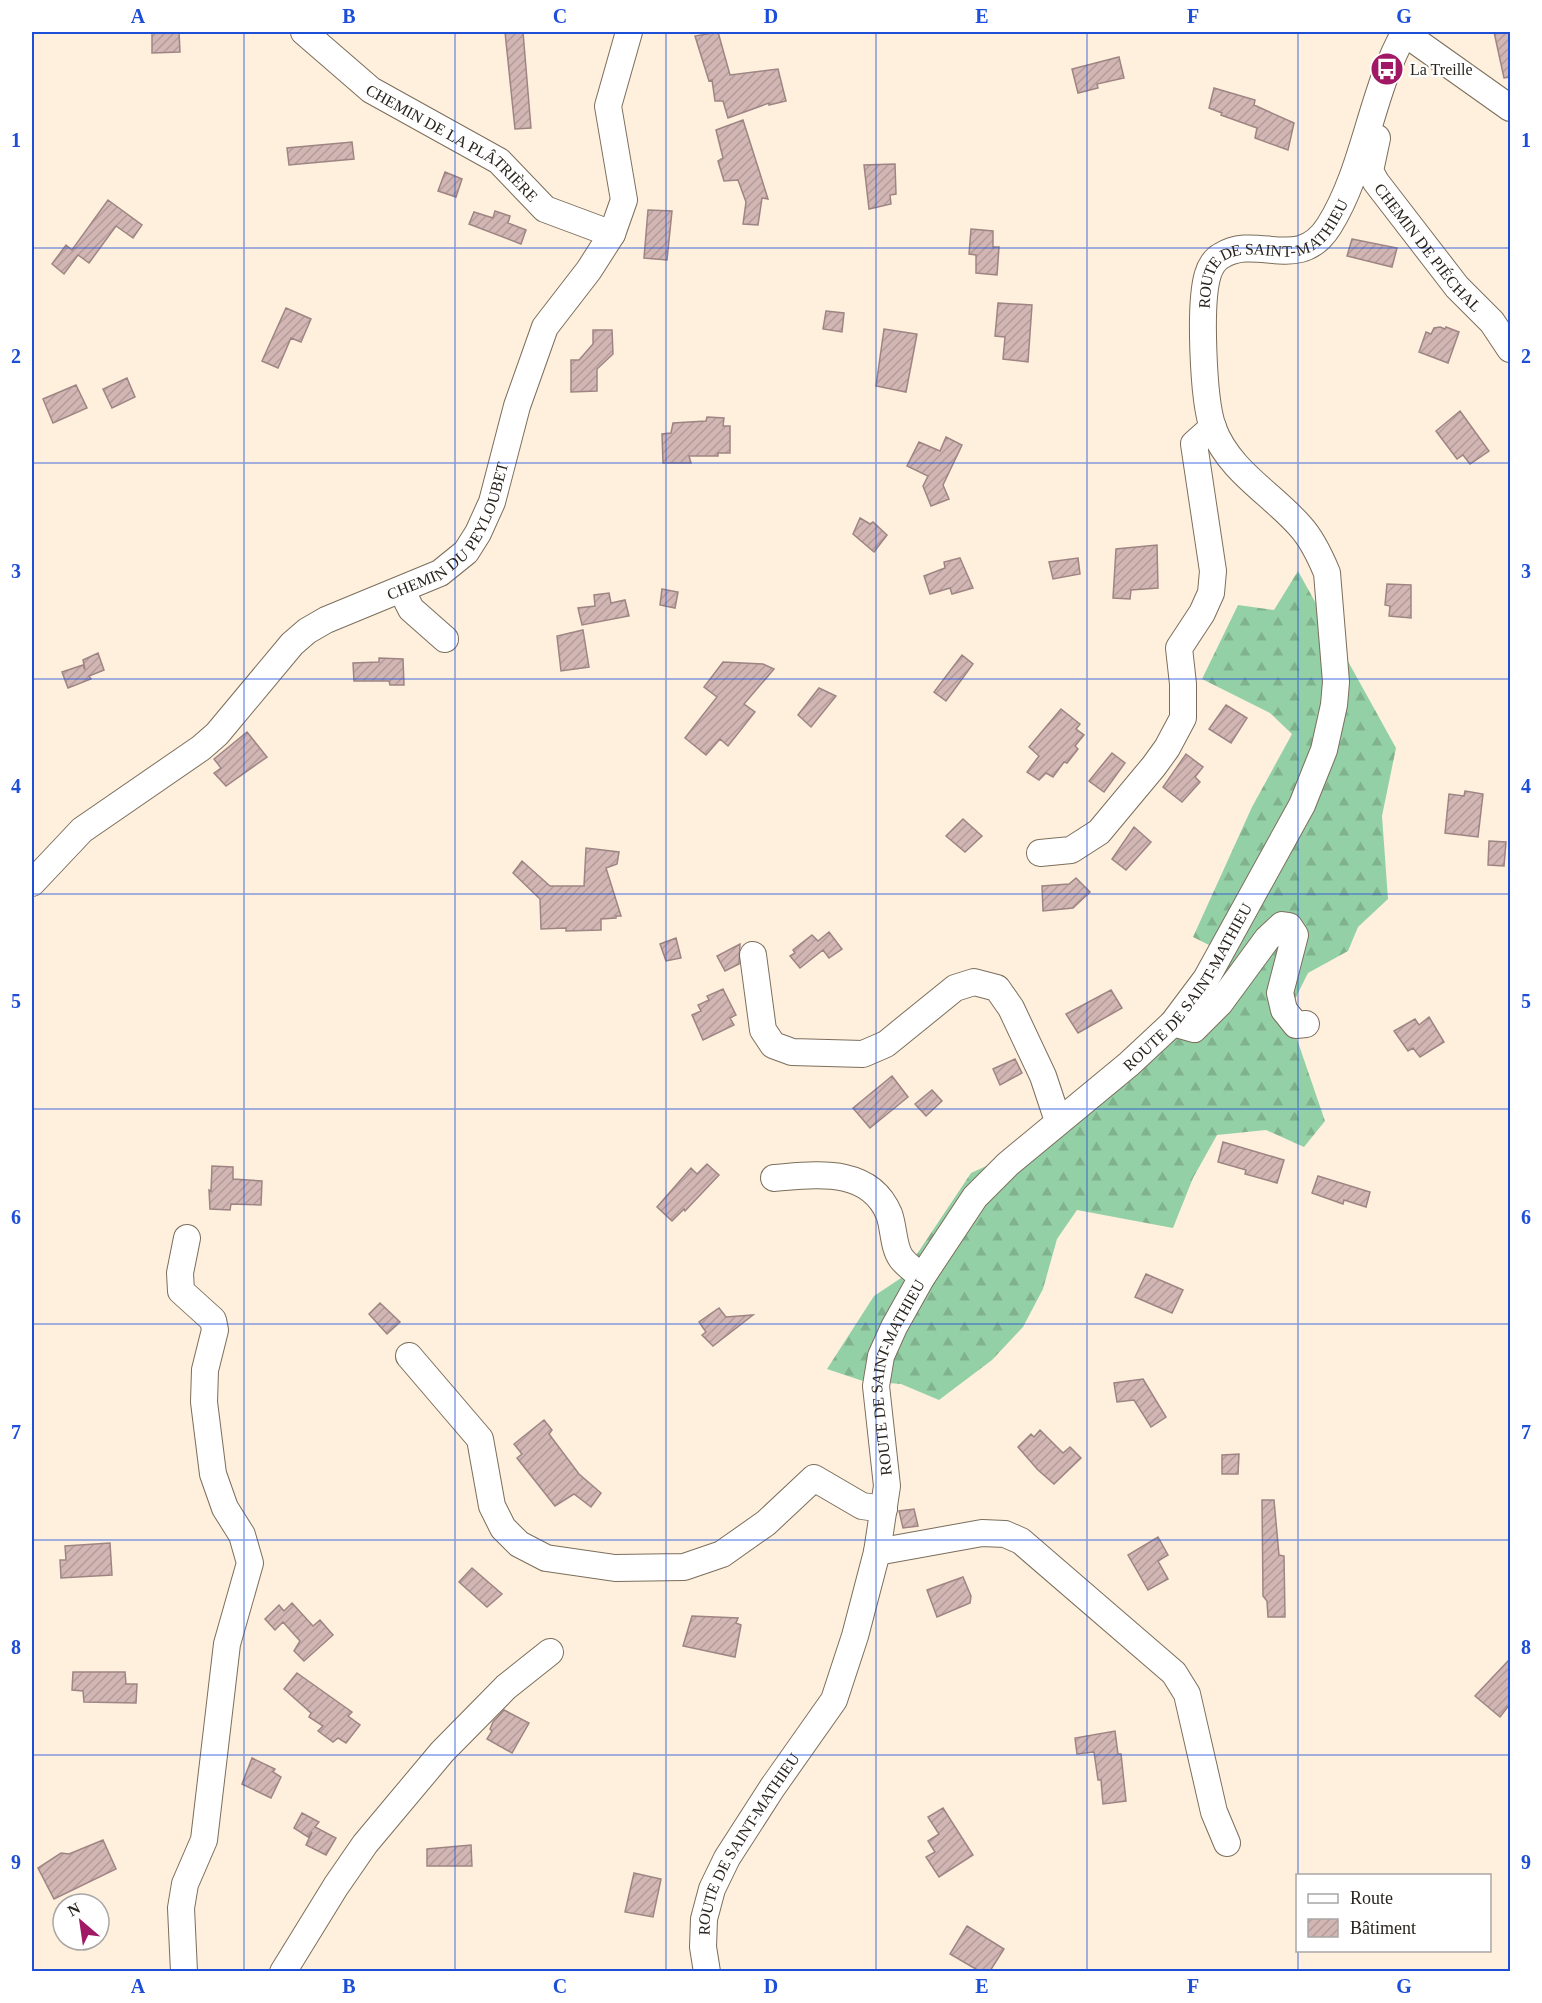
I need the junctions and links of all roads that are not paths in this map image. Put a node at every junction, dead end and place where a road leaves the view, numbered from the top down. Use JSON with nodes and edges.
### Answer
{"nodes":[{"id":1,"x":304,"y":32,"type":"edge"},
{"id":2,"x":629,"y":32,"type":"edge"},
{"id":3,"x":1404,"y":32,"type":"edge"},
{"id":4,"x":1377,"y":102,"type":"junction"},
{"id":5,"x":1510,"y":108,"type":"edge"},
{"id":6,"x":612,"y":234,"type":"junction"},
{"id":7,"x":1510,"y":349,"type":"edge"},
{"id":8,"x":1213,"y":427,"type":"junction"},
{"id":9,"x":402,"y":591,"type":"junction"},
{"id":10,"x":445,"y":639,"type":"dead end"},
{"id":11,"x":1040,"y":853,"type":"dead end"},
{"id":12,"x":32,"y":883,"type":"edge"},
{"id":13,"x":753,"y":955,"type":"dead end"},
{"id":14,"x":1173,"y":1023,"type":"junction"},
{"id":15,"x":1306,"y":1023,"type":"dead end"},
{"id":16,"x":1058,"y":1121,"type":"junction"},
{"id":17,"x":774,"y":1178,"type":"dead end"},
{"id":18,"x":188,"y":1238,"type":"dead end"},
{"id":19,"x":922,"y":1277,"type":"junction"},
{"id":20,"x":409,"y":1356,"type":"dead end"},
{"id":21,"x":884,"y":1509,"type":"junction"},
{"id":22,"x":877,"y":1552,"type":"junction"},
{"id":23,"x":550,"y":1652,"type":"dead end"},
{"id":24,"x":1227,"y":1843,"type":"dead end"},
{"id":25,"x":184,"y":1971,"type":"edge"},
{"id":26,"x":283,"y":1971,"type":"edge"},
{"id":27,"x":707,"y":1971,"type":"edge"}],
"edges":[{"from":1,"to":6,"type":"street","name":"CHEMIN DE LA PLÂTRIÈRE"},
{"from":2,"to":6,"type":"street","name":"CHEMIN DU PEYLOUBET"},
{"from":3,"to":4,"type":"street","name":"ROUTE DE SAINT-MATHIEU"},
{"from":3,"to":5,"type":"street"},
{"from":4,"to":7,"type":"street","name":"CHEMIN DE PIÉCHAL"},
{"from":4,"to":8,"type":"street","name":"ROUTE DE SAINT-MATHIEU"},
{"from":6,"to":9,"type":"street","name":"CHEMIN DU PEYLOUBET"},
{"from":8,"to":11,"type":"street"},
{"from":8,"to":14,"type":"street","name":"ROUTE DE SAINT-MATHIEU"},
{"from":9,"to":10,"type":"street"},
{"from":9,"to":12,"type":"street","name":"CHEMIN DU PEYLOUBET"},
{"from":13,"to":16,"type":"street"},
{"from":14,"to":15,"type":"street"},
{"from":14,"to":16,"type":"street","name":"ROUTE DE SAINT-MATHIEU"},
{"from":16,"to":19,"type":"street","name":"ROUTE DE SAINT-MATHIEU"},
{"from":17,"to":19,"type":"street"},
{"from":18,"to":25,"type":"street"},
{"from":19,"to":21,"type":"street","name":"ROUTE DE SAINT-MATHIEU"},
{"from":20,"to":21,"type":"street"},
{"from":21,"to":22,"type":"street","name":"ROUTE DE SAINT-MATHIEU"},
{"from":22,"to":24,"type":"street"},
{"from":22,"to":27,"type":"street","name":"ROUTE DE SAINT-MATHIEU"},
{"from":23,"to":26,"type":"street"}]}
